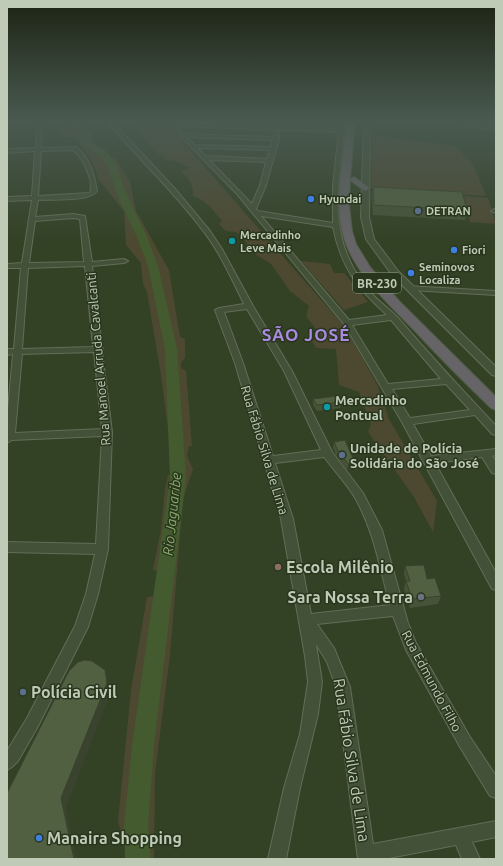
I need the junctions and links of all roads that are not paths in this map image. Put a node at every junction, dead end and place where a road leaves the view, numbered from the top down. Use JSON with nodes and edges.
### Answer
{"nodes":[{"id":1,"x":37,"y":161,"type":"edge"},
{"id":2,"x":85,"y":161,"type":"edge"},
{"id":3,"x":147,"y":161,"type":"edge"},
{"id":4,"x":208,"y":161,"type":"edge"},
{"id":5,"x":270,"y":161,"type":"edge"},
{"id":6,"x":339,"y":161,"type":"edge"},
{"id":7,"x":348,"y":161,"type":"edge"},
{"id":8,"x":355,"y":161,"type":"edge"},
{"id":9,"x":366,"y":161,"type":"edge"},
{"id":10,"x":354,"y":180,"type":"junction"},
{"id":11,"x":365,"y":190,"type":"junction"},
{"id":12,"x":239,"y":193,"type":"junction"},
{"id":13,"x":246,"y":193,"type":"dead end"},
{"id":14,"x":353,"y":196,"type":"junction"},
{"id":15,"x":35,"y":198,"type":"junction"},
{"id":16,"x":7,"y":199,"type":"edge"},
{"id":17,"x":255,"y":211,"type":"junction"},
{"id":18,"x":31,"y":219,"type":"junction"},
{"id":19,"x":340,"y":228,"type":"junction"},
{"id":20,"x":350,"y":242,"type":"junction"},
{"id":21,"x":124,"y":261,"type":"dead end"},
{"id":22,"x":89,"y":264,"type":"junction"},
{"id":23,"x":25,"y":265,"type":"junction"},
{"id":24,"x":7,"y":266,"type":"edge"},
{"id":25,"x":410,"y":288,"type":"junction"},
{"id":26,"x":496,"y":293,"type":"edge"},
{"id":27,"x":249,"y":306,"type":"junction"},
{"id":28,"x":393,"y":317,"type":"junction"},
{"id":29,"x":347,"y":323,"type":"junction"},
{"id":30,"x":99,"y":348,"type":"junction"},
{"id":31,"x":7,"y":352,"type":"edge"},
{"id":32,"x":18,"y":352,"type":"junction"},
{"id":33,"x":496,"y":373,"type":"edge"},
{"id":34,"x":448,"y":381,"type":"junction"},
{"id":35,"x":385,"y":387,"type":"junction"},
{"id":36,"x":496,"y":392,"type":"edge"},
{"id":37,"x":496,"y":405,"type":"edge"},
{"id":38,"x":478,"y":412,"type":"junction"},
{"id":39,"x":407,"y":422,"type":"junction"},
{"id":40,"x":107,"y":432,"type":"junction"},
{"id":41,"x":496,"y":432,"type":"edge"},
{"id":42,"x":8,"y":438,"type":"edge"},
{"id":43,"x":496,"y":452,"type":"edge"},
{"id":44,"x":327,"y":453,"type":"junction"},
{"id":45,"x":485,"y":454,"type":"junction"},
{"id":46,"x":268,"y":460,"type":"junction"},
{"id":47,"x":427,"y":460,"type":"junction"},
{"id":48,"x":496,"y":470,"type":"edge"},
{"id":49,"x":7,"y":547,"type":"edge"},
{"id":50,"x":102,"y":549,"type":"junction"},
{"id":51,"x":492,"y":570,"type":"edge"},
{"id":52,"x":496,"y":585,"type":"edge"},
{"id":53,"x":398,"y":610,"type":"junction"},
{"id":54,"x":306,"y":621,"type":"junction"},
{"id":55,"x":7,"y":762,"type":"edge"},
{"id":56,"x":496,"y":790,"type":"edge"},
{"id":57,"x":496,"y":829,"type":"edge"},
{"id":58,"x":461,"y":836,"type":"junction"},
{"id":59,"x":367,"y":857,"type":"edge"},
{"id":60,"x":277,"y":859,"type":"edge"},
{"id":61,"x":471,"y":859,"type":"edge"}],
"edges":[{"from":1,"to":15,"type":"street"},
{"from":2,"to":15,"type":"street"},
{"from":3,"to":27,"type":"street","name":"Rua Edmundo Filho"},
{"from":4,"to":12,"type":"street"},
{"from":5,"to":17,"type":"street"},
{"from":6,"to":19,"type":"street"},
{"from":7,"to":19,"type":"highway","number":"BR-230"},
{"from":8,"to":10,"type":"highway","number":"BR-230"},
{"from":9,"to":11,"type":"street"},
{"from":10,"to":11,"type":"highway"},
{"from":10,"to":14,"type":"highway","number":"BR-230"},
{"from":11,"to":14,"type":"highway"},
{"from":11,"to":25,"type":"street"},
{"from":12,"to":13,"type":"street"},
{"from":12,"to":17,"type":"street"},
{"from":14,"to":36,"type":"highway","number":"BR-230"},
{"from":15,"to":16,"type":"street"},
{"from":15,"to":18,"type":"street"},
{"from":17,"to":19,"type":"street"},
{"from":17,"to":29,"type":"street"},
{"from":18,"to":22,"type":"street","name":"Rua Manoel Arruda Cavalcanti"},
{"from":18,"to":23,"type":"street"},
{"from":19,"to":20,"type":"highway","number":"BR-230"},
{"from":19,"to":20,"type":"highway"},
{"from":19,"to":28,"type":"street"},
{"from":20,"to":37,"type":"highway","number":"BR-230"},
{"from":21,"to":22,"type":"street"},
{"from":22,"to":23,"type":"street"},
{"from":22,"to":30,"type":"street","name":"Rua Manoel Arruda Cavalcanti"},
{"from":23,"to":24,"type":"street"},
{"from":23,"to":32,"type":"street"},
{"from":25,"to":26,"type":"street"},
{"from":25,"to":33,"type":"street"},
{"from":27,"to":44,"type":"street","name":"Rua Edmundo Filho"},
{"from":27,"to":46,"type":"street","name":"Rua Fábio Silva de Lima"},
{"from":28,"to":29,"type":"street"},
{"from":28,"to":34,"type":"street"},
{"from":29,"to":35,"type":"street"},
{"from":30,"to":32,"type":"street"},
{"from":30,"to":40,"type":"street","name":"Rua Manoel Arruda Cavalcanti"},
{"from":31,"to":32,"type":"street"},
{"from":32,"to":42,"type":"street"},
{"from":34,"to":35,"type":"street"},
{"from":34,"to":38,"type":"street"},
{"from":35,"to":39,"type":"street"},
{"from":38,"to":39,"type":"street"},
{"from":38,"to":41,"type":"street"},
{"from":39,"to":47,"type":"street"},
{"from":40,"to":42,"type":"street"},
{"from":40,"to":50,"type":"street","name":"Rua Manoel Arruda Cavalcanti"},
{"from":43,"to":45,"type":"street"},
{"from":44,"to":46,"type":"street"},
{"from":44,"to":53,"type":"street","name":"Rua Edmundo Filho"},
{"from":45,"to":47,"type":"street"},
{"from":45,"to":48,"type":"street"},
{"from":46,"to":54,"type":"street","name":"Rua Fábio Silva de Lima"},
{"from":47,"to":51,"type":"street"},
{"from":49,"to":50,"type":"street"},
{"from":50,"to":55,"type":"street","name":"Rua Manoel Arruda Cavalcanti"},
{"from":51,"to":52,"type":"street"},
{"from":53,"to":54,"type":"street"},
{"from":53,"to":56,"type":"street","name":"Rua Edmundo Filho"},
{"from":54,"to":59,"type":"street","name":"Rua Fábio Silva de Lima"},
{"from":54,"to":60,"type":"street","name":"Rua Fábio Silva de Lima"},
{"from":57,"to":58,"type":"street"},
{"from":58,"to":59,"type":"street"},
{"from":58,"to":61,"type":"street"}]}
